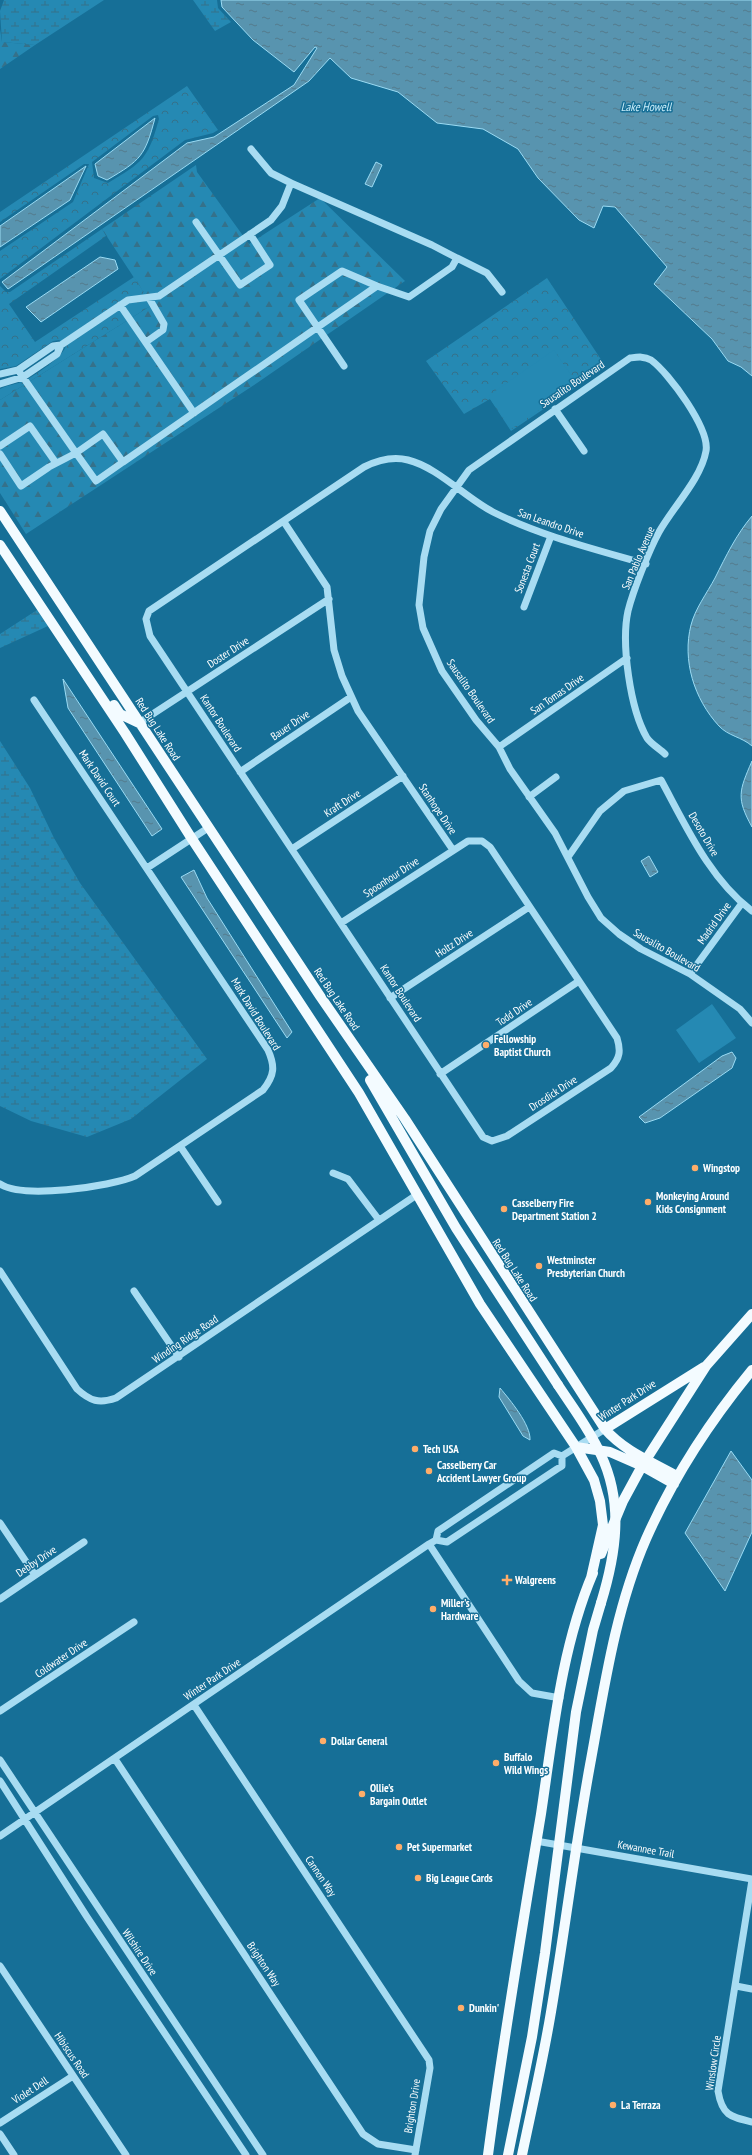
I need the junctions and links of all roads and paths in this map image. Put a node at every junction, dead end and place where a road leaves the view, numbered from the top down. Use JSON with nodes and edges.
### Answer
{"nodes":[{"id":1,"x":251,"y":149,"type":"dead end"},
{"id":2,"x":291,"y":183,"type":"junction"},
{"id":3,"x":196,"y":222,"type":"dead end"},
{"id":4,"x":250,"y":234,"type":"junction"},
{"id":5,"x":219,"y":255,"type":"junction"},
{"id":6,"x":457,"y":258,"type":"junction"},
{"id":7,"x":377,"y":286,"type":"junction"},
{"id":8,"x":502,"y":292,"type":"dead end"},
{"id":9,"x":149,"y":298,"type":"junction"},
{"id":10,"x":120,"y":305,"type":"junction"},
{"id":11,"x":318,"y":327,"type":"junction"},
{"id":12,"x":146,"y":342,"type":"junction"},
{"id":13,"x":61,"y":345,"type":"junction"},
{"id":14,"x":630,"y":358,"type":"joint"},
{"id":15,"x":344,"y":366,"type":"dead end"},
{"id":16,"x":18,"y":370,"type":"junction"},
{"id":17,"x":0,"y":374,"type":"edge"},
{"id":18,"x":23,"y":377,"type":"junction"},
{"id":19,"x":0,"y":384,"type":"edge"},
{"id":20,"x":555,"y":409,"type":"junction"},
{"id":21,"x":194,"y":413,"type":"junction"},
{"id":22,"x":0,"y":446,"type":"edge"},
{"id":23,"x":584,"y":451,"type":"dead end"},
{"id":24,"x":76,"y":453,"type":"junction"},
{"id":25,"x":0,"y":454,"type":"edge"},
{"id":26,"x":123,"y":462,"type":"junction"},
{"id":27,"x":56,"y":463,"type":"junction"},
{"id":28,"x":456,"y":487,"type":"junction"},
{"id":29,"x":0,"y":511,"type":"edge"},
{"id":30,"x":284,"y":522,"type":"junction"},
{"id":31,"x":551,"y":536,"type":"junction"},
{"id":32,"x":0,"y":545,"type":"edge"},
{"id":33,"x":646,"y":564,"type":"junction"},
{"id":34,"x":329,"y":599,"type":"junction"},
{"id":35,"x":524,"y":607,"type":"dead end"},
{"id":36,"x":64,"y":641,"type":"junction"},
{"id":37,"x":627,"y":658,"type":"junction"},
{"id":38,"x":188,"y":692,"type":"junction"},
{"id":39,"x":351,"y":697,"type":"junction"},
{"id":40,"x":34,"y":700,"type":"dead end"},
{"id":41,"x":139,"y":723,"type":"junction"},
{"id":42,"x":499,"y":747,"type":"junction"},
{"id":43,"x":665,"y":754,"type":"dead end"},
{"id":44,"x":240,"y":772,"type":"junction"},
{"id":45,"x":403,"y":776,"type":"junction"},
{"id":46,"x":556,"y":777,"type":"dead end"},
{"id":47,"x":529,"y":797,"type":"junction"},
{"id":48,"x":208,"y":828,"type":"junction"},
{"id":49,"x":192,"y":839,"type":"junction"},
{"id":50,"x":292,"y":849,"type":"junction"},
{"id":51,"x":453,"y":850,"type":"junction"},
{"id":52,"x":568,"y":857,"type":"junction"},
{"id":53,"x":147,"y":868,"type":"junction"},
{"id":54,"x":742,"y":903,"type":"junction"},
{"id":55,"x":529,"y":907,"type":"junction"},
{"id":56,"x":752,"y":911,"type":"edge"},
{"id":57,"x":342,"y":923,"type":"junction"},
{"id":58,"x":690,"y":974,"type":"junction"},
{"id":59,"x":579,"y":981,"type":"junction"},
{"id":60,"x":320,"y":996,"type":"junction"},
{"id":61,"x":390,"y":998,"type":"junction"},
{"id":62,"x":752,"y":1023,"type":"edge"},
{"id":63,"x":620,"y":1055,"type":"joint"},
{"id":64,"x":440,"y":1074,"type":"junction"},
{"id":65,"x":492,"y":1140,"type":"joint"},
{"id":66,"x":180,"y":1146,"type":"junction"},
{"id":67,"x":333,"y":1173,"type":"dead end"},
{"id":68,"x":0,"y":1184,"type":"edge"},
{"id":69,"x":418,"y":1194,"type":"junction"},
{"id":70,"x":218,"y":1202,"type":"dead end"},
{"id":71,"x":379,"y":1220,"type":"junction"},
{"id":72,"x":0,"y":1271,"type":"edge"},
{"id":73,"x":134,"y":1291,"type":"dead end"},
{"id":74,"x":752,"y":1314,"type":"edge"},
{"id":75,"x":179,"y":1357,"type":"junction"},
{"id":76,"x":706,"y":1366,"type":"junction"},
{"id":77,"x":752,"y":1370,"type":"edge"},
{"id":78,"x":605,"y":1429,"type":"junction"},
{"id":79,"x":576,"y":1447,"type":"junction"},
{"id":80,"x":562,"y":1456,"type":"junction"},
{"id":81,"x":644,"y":1463,"type":"junction"},
{"id":82,"x":675,"y":1480,"type":"junction"},
{"id":83,"x":0,"y":1523,"type":"edge"},
{"id":84,"x":436,"y":1540,"type":"junction"},
{"id":85,"x":84,"y":1542,"type":"dead end"},
{"id":86,"x":429,"y":1544,"type":"junction"},
{"id":87,"x":35,"y":1575,"type":"junction"},
{"id":88,"x":590,"y":1578,"type":"junction"},
{"id":89,"x":0,"y":1599,"type":"edge"},
{"id":90,"x":134,"y":1622,"type":"dead end"},
{"id":91,"x":560,"y":1698,"type":"junction"},
{"id":92,"x":194,"y":1705,"type":"junction"},
{"id":93,"x":0,"y":1712,"type":"edge"},
{"id":94,"x":115,"y":1758,"type":"junction"},
{"id":95,"x":0,"y":1760,"type":"edge"},
{"id":96,"x":0,"y":1781,"type":"edge"},
{"id":97,"x":34,"y":1812,"type":"junction"},
{"id":98,"x":24,"y":1819,"type":"junction"},
{"id":99,"x":0,"y":1836,"type":"edge"},
{"id":100,"x":536,"y":1841,"type":"junction"},
{"id":101,"x":557,"y":1844,"type":"junction"},
{"id":102,"x":575,"y":1848,"type":"junction"},
{"id":103,"x":752,"y":1880,"type":"edge"},
{"id":104,"x":98,"y":1908,"type":"junction"},
{"id":105,"x":87,"y":1917,"type":"junction"},
{"id":106,"x":0,"y":1966,"type":"edge"},
{"id":107,"x":736,"y":1986,"type":"junction"},
{"id":108,"x":752,"y":1989,"type":"edge"},
{"id":109,"x":196,"y":2055,"type":"junction"},
{"id":110,"x":429,"y":2060,"type":"joint"},
{"id":111,"x":185,"y":2064,"type":"junction"},
{"id":112,"x":73,"y":2076,"type":"junction"},
{"id":113,"x":752,"y":2122,"type":"edge"},
{"id":114,"x":0,"y":2123,"type":"edge"},
{"id":115,"x":0,"y":2134,"type":"edge"},
{"id":116,"x":416,"y":2153,"type":"edge"},
{"id":117,"x":14,"y":2155,"type":"edge"},
{"id":118,"x":126,"y":2155,"type":"edge"},
{"id":119,"x":246,"y":2155,"type":"edge"},
{"id":120,"x":263,"y":2155,"type":"edge"},
{"id":121,"x":488,"y":2155,"type":"edge"},
{"id":122,"x":508,"y":2155,"type":"edge"},
{"id":123,"x":522,"y":2155,"type":"edge"}],
"edges":[{"from":1,"to":2,"type":"street"},
{"from":2,"to":4,"type":"street"},
{"from":2,"to":6,"type":"street"},
{"from":3,"to":5,"type":"street"},
{"from":4,"to":5,"type":"street"},
{"from":4,"to":5,"type":"street"},
{"from":5,"to":9,"type":"street"},
{"from":6,"to":7,"type":"street"},
{"from":6,"to":8,"type":"street"},
{"from":7,"to":11,"type":"street"},
{"from":7,"to":11,"type":"street"},
{"from":9,"to":10,"type":"street"},
{"from":9,"to":12,"type":"street"},
{"from":10,"to":12,"type":"street"},
{"from":10,"to":13,"type":"street"},
{"from":11,"to":15,"type":"street"},
{"from":11,"to":21,"type":"street"},
{"from":12,"to":21,"type":"street"},
{"from":13,"to":16,"type":"street"},
{"from":13,"to":18,"type":"street"},
{"from":14,"to":20,"type":"street","name":"Sausalito Boulevard"},
{"from":14,"to":33,"type":"street","name":"San Pablo Avenue"},
{"from":16,"to":17,"type":"street"},
{"from":16,"to":18,"type":"street"},
{"from":18,"to":19,"type":"street"},
{"from":18,"to":24,"type":"street"},
{"from":20,"to":23,"type":"street"},
{"from":20,"to":28,"type":"street","name":"Sausalito Boulevard"},
{"from":21,"to":26,"type":"street"},
{"from":22,"to":27,"type":"street"},
{"from":24,"to":26,"type":"street"},
{"from":24,"to":26,"type":"street"},
{"from":24,"to":27,"type":"street"},
{"from":25,"to":27,"type":"street"},
{"from":28,"to":30,"type":"street","name":"Kantor Boulevard"},
{"from":28,"to":31,"type":"street","name":"San Leandro Drive"},
{"from":28,"to":42,"type":"street","name":"Sausalito Boulevard"},
{"from":29,"to":41,"type":"main road","name":"Red Bug Lake Road"},
{"from":30,"to":34,"type":"street","name":"Stanhope Drive"},
{"from":30,"to":38,"type":"street","name":"Kantor Boulevard"},
{"from":31,"to":33,"type":"street","name":"San Leandro Drive"},
{"from":31,"to":35,"type":"street","name":"Sonesta Court"},
{"from":32,"to":36,"type":"main road"},
{"from":33,"to":37,"type":"street","name":"San Pablo Avenue"},
{"from":34,"to":38,"type":"street","name":"Doster Drive"},
{"from":34,"to":39,"type":"street","name":"Stanhope Drive"},
{"from":36,"to":41,"type":"main road"},
{"from":36,"to":49,"type":"main road"},
{"from":37,"to":42,"type":"street","name":"San Tomas Drive"},
{"from":37,"to":43,"type":"street","name":"San Pablo Avenue"},
{"from":38,"to":41,"type":"street","name":"Doster Drive"},
{"from":38,"to":44,"type":"street","name":"Kantor Boulevard"},
{"from":39,"to":44,"type":"street","name":"Bauer Drive"},
{"from":39,"to":45,"type":"street","name":"Stanhope Drive"},
{"from":40,"to":53,"type":"street","name":"Mark David Court"},
{"from":41,"to":48,"type":"main road","name":"Red Bug Lake Road"},
{"from":42,"to":47,"type":"street","name":"Sausalito Boulevard"},
{"from":44,"to":50,"type":"street","name":"Kantor Boulevard"},
{"from":45,"to":50,"type":"street","name":"Kraft Drive"},
{"from":45,"to":51,"type":"street","name":"Stanhope Drive"},
{"from":46,"to":47,"type":"street"},
{"from":47,"to":52,"type":"street","name":"Sausalito Boulevard"},
{"from":48,"to":49,"type":"street"},
{"from":48,"to":60,"type":"main road","name":"Red Bug Lake Road"},
{"from":49,"to":53,"type":"street"},
{"from":49,"to":69,"type":"main road"},
{"from":50,"to":57,"type":"street","name":"Kantor Boulevard"},
{"from":51,"to":55,"type":"street","name":"Stanhope Drive"},
{"from":51,"to":57,"type":"street","name":"Spoonhour Drive"},
{"from":52,"to":54,"type":"street","name":"Desoto Drive"},
{"from":52,"to":58,"type":"street","name":"Sausalito Boulevard"},
{"from":53,"to":66,"type":"street","name":"Mark David Boulevard"},
{"from":54,"to":56,"type":"street","name":"Desoto Drive"},
{"from":54,"to":58,"type":"street","name":"Madrid Drive"},
{"from":55,"to":59,"type":"street","name":"Stanhope Drive"},
{"from":55,"to":61,"type":"street","name":"Holtz Drive"},
{"from":57,"to":61,"type":"street","name":"Kantor Boulevard"},
{"from":58,"to":62,"type":"street","name":"Sausalito Boulevard"},
{"from":59,"to":63,"type":"street","name":"Stanhope Drive"},
{"from":59,"to":64,"type":"street","name":"Todd Drive"},
{"from":60,"to":78,"type":"main road","name":"Red Bug Lake Road"},
{"from":60,"to":101,"type":"main road","bridge":true},
{"from":61,"to":64,"type":"street","name":"Kantor Boulevard"},
{"from":63,"to":65,"type":"street","name":"Drosdick Drive"},
{"from":64,"to":65,"type":"street","name":"Kantor Boulevard"},
{"from":66,"to":68,"type":"street","name":"Mark David Boulevard"},
{"from":66,"to":70,"type":"street"},
{"from":67,"to":71,"type":"street"},
{"from":69,"to":71,"type":"street","name":"Winding Ridge Road"},
{"from":69,"to":79,"type":"main road"},
{"from":71,"to":75,"type":"street","name":"Winding Ridge Road"},
{"from":72,"to":75,"type":"street","name":"Winding Ridge Road"},
{"from":73,"to":75,"type":"street"},
{"from":74,"to":76,"type":"main road"},
{"from":76,"to":78,"type":"main road","name":"Winter Park Drive"},
{"from":76,"to":81,"type":"main road"},
{"from":77,"to":82,"type":"main road"},
{"from":78,"to":79,"type":"street","name":"Winter Park Drive"},
{"from":78,"to":81,"type":"main road","name":"Red Bug Lake Road"},
{"from":79,"to":80,"type":"street","name":"Winter Park Drive"},
{"from":79,"to":81,"type":"main road","name":"Red Bug Lake Road"},
{"from":79,"to":88,"type":"main road"},
{"from":80,"to":84,"type":"street","name":"Winter Park Drive"},
{"from":80,"to":84,"type":"street","name":"Winter Park Drive"},
{"from":81,"to":82,"type":"main road","name":"Red Bug Lake Road"},
{"from":81,"to":88,"type":"main road"},
{"from":82,"to":102,"type":"main road"},
{"from":83,"to":87,"type":"street"},
{"from":84,"to":86,"type":"street","name":"Winter Park Drive"},
{"from":85,"to":87,"type":"street","name":"Debby Drive"},
{"from":86,"to":91,"type":"street"},
{"from":86,"to":92,"type":"street","name":"Winter Park Drive"},
{"from":87,"to":89,"type":"street","name":"Debby Drive"},
{"from":88,"to":91,"type":"main road"},
{"from":90,"to":93,"type":"street","name":"Coldwater Drive"},
{"from":91,"to":100,"type":"main road"},
{"from":92,"to":94,"type":"street","name":"Winter Park Drive"},
{"from":92,"to":110,"type":"street","name":"Cannon Way"},
{"from":94,"to":97,"type":"street","name":"Winter Park Drive"},
{"from":94,"to":116,"type":"street","name":"Brighton Way"},
{"from":95,"to":97,"type":"street","name":"Wilshire Drive"},
{"from":96,"to":98,"type":"street"},
{"from":97,"to":98,"type":"street","name":"Winter Park Drive"},
{"from":97,"to":104,"type":"street","name":"Wilshire Drive"},
{"from":98,"to":99,"type":"street","name":"Winter Park Drive"},
{"from":98,"to":105,"type":"street"},
{"from":100,"to":101,"type":"street","name":"Kewannee Trail"},
{"from":100,"to":121,"type":"main road"},
{"from":101,"to":102,"type":"street","name":"Kewannee Trail"},
{"from":101,"to":122,"type":"main road"},
{"from":102,"to":103,"type":"street","name":"Kewannee Trail"},
{"from":102,"to":123,"type":"main road"},
{"from":103,"to":107,"type":"street","name":"Winslow Circle"},
{"from":104,"to":105,"type":"street"},
{"from":104,"to":109,"type":"street","name":"Wilshire Drive"},
{"from":105,"to":111,"type":"street"},
{"from":106,"to":112,"type":"street","name":"Hibiscus Road"},
{"from":107,"to":108,"type":"street"},
{"from":107,"to":113,"type":"street","name":"Winslow Circle"},
{"from":109,"to":111,"type":"street"},
{"from":109,"to":120,"type":"street","name":"Wilshire Drive"},
{"from":110,"to":116,"type":"street","name":"Brighton Drive"},
{"from":111,"to":119,"type":"street"},
{"from":112,"to":114,"type":"street","name":"Violet Dell"},
{"from":112,"to":118,"type":"street","name":"Hibiscus Road"},
{"from":115,"to":117,"type":"street"}]}
